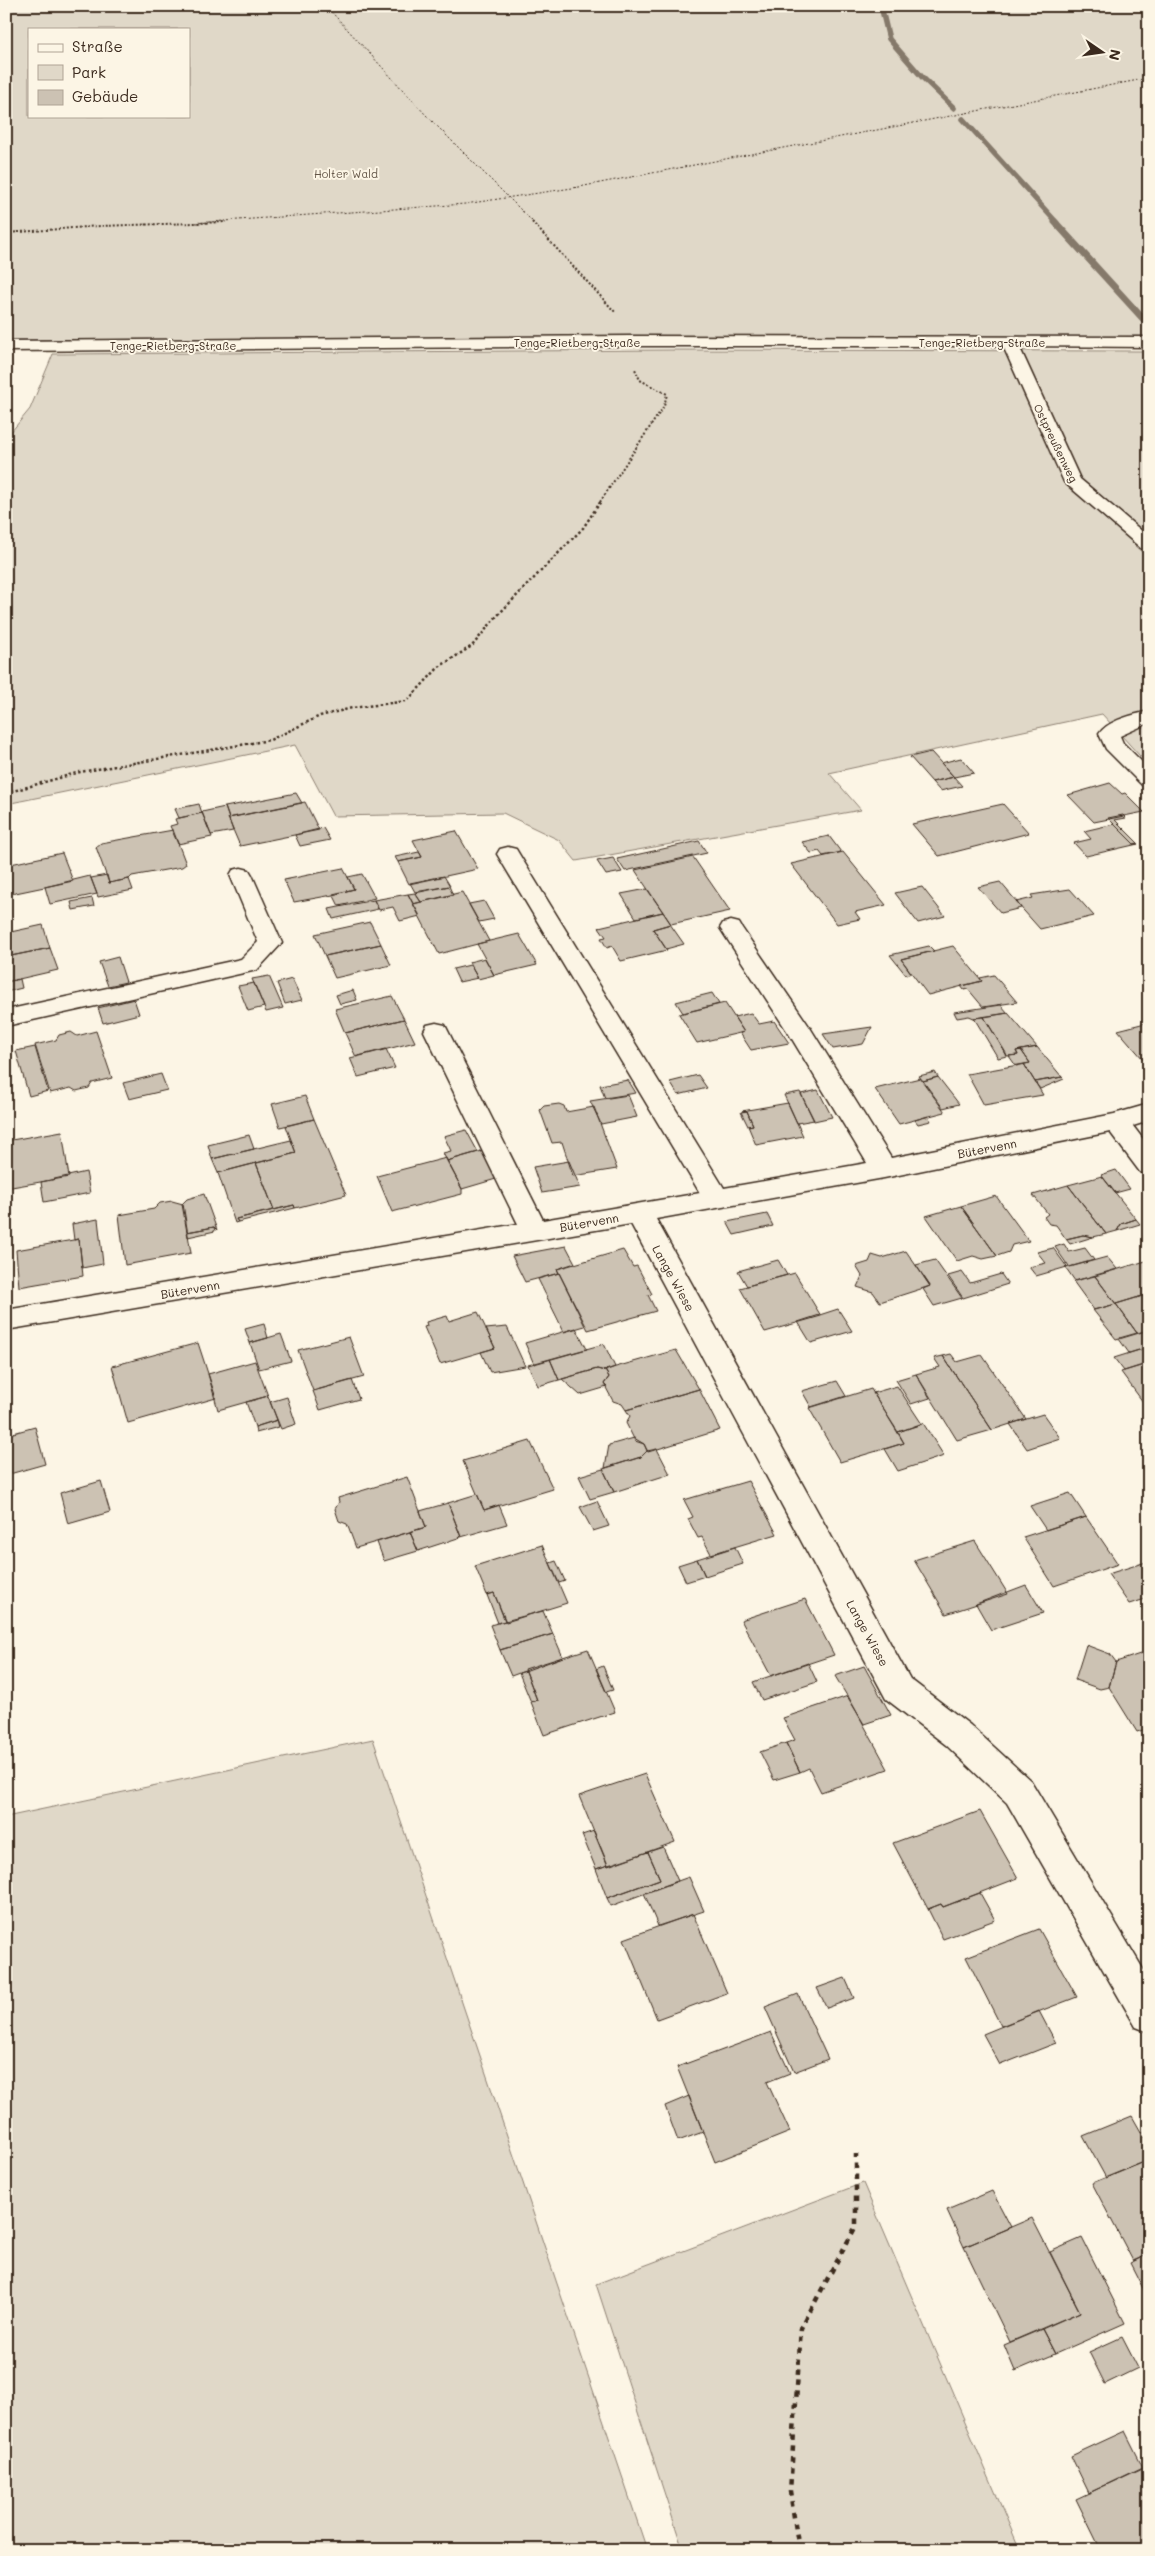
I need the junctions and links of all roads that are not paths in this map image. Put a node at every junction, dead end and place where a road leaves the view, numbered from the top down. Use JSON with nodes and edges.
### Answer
{"nodes":[{"id":1,"x":630,"y":341,"type":"junction"},
{"id":2,"x":1009,"y":342,"type":"junction"},
{"id":3,"x":1149,"y":342,"type":"edge"},
{"id":4,"x":6,"y":346,"type":"edge"},
{"id":5,"x":633,"y":361,"type":"road end"},
{"id":6,"x":1149,"y":546,"type":"edge"},
{"id":7,"x":1149,"y":717,"type":"edge"},
{"id":8,"x":1149,"y":781,"type":"edge"},
{"id":9,"x":508,"y":854,"type":"dead end"},
{"id":10,"x":241,"y":875,"type":"dead end"},
{"id":11,"x":731,"y":928,"type":"dead end"},
{"id":12,"x":6,"y":1018,"type":"edge"},
{"id":13,"x":436,"y":1031,"type":"dead end"},
{"id":14,"x":1149,"y":1112,"type":"edge"},
{"id":15,"x":1116,"y":1122,"type":"junction"},
{"id":16,"x":1149,"y":1166,"type":"edge"},
{"id":17,"x":884,"y":1169,"type":"junction"},
{"id":18,"x":718,"y":1199,"type":"junction"},
{"id":19,"x":639,"y":1213,"type":"junction"},
{"id":20,"x":534,"y":1231,"type":"junction"},
{"id":21,"x":6,"y":1320,"type":"edge"},
{"id":22,"x":1149,"y":2014,"type":"edge"}],
"edges":[{"from":1,"to":2,"type":"street","name":"Tenge-Rietberg-Straße"},
{"from":1,"to":4,"type":"street","name":"Tenge-Rietberg-Straße"},
{"from":1,"to":5,"type":"street"},
{"from":2,"to":3,"type":"street","name":"Tenge-Rietberg-Straße"},
{"from":2,"to":6,"type":"street","name":"Ostpreußenweg"},
{"from":7,"to":8,"type":"street"},
{"from":9,"to":18,"type":"street"},
{"from":10,"to":12,"type":"street"},
{"from":11,"to":17,"type":"street"},
{"from":13,"to":20,"type":"street"},
{"from":14,"to":15,"type":"street","name":"Bütervenn"},
{"from":15,"to":16,"type":"street"},
{"from":15,"to":17,"type":"street","name":"Bütervenn"},
{"from":17,"to":18,"type":"street","name":"Bütervenn"},
{"from":18,"to":19,"type":"street","name":"Bütervenn"},
{"from":19,"to":20,"type":"street","name":"Bütervenn"},
{"from":19,"to":22,"type":"street","name":"Lange Wiese"},
{"from":20,"to":21,"type":"street","name":"Bütervenn"}]}
